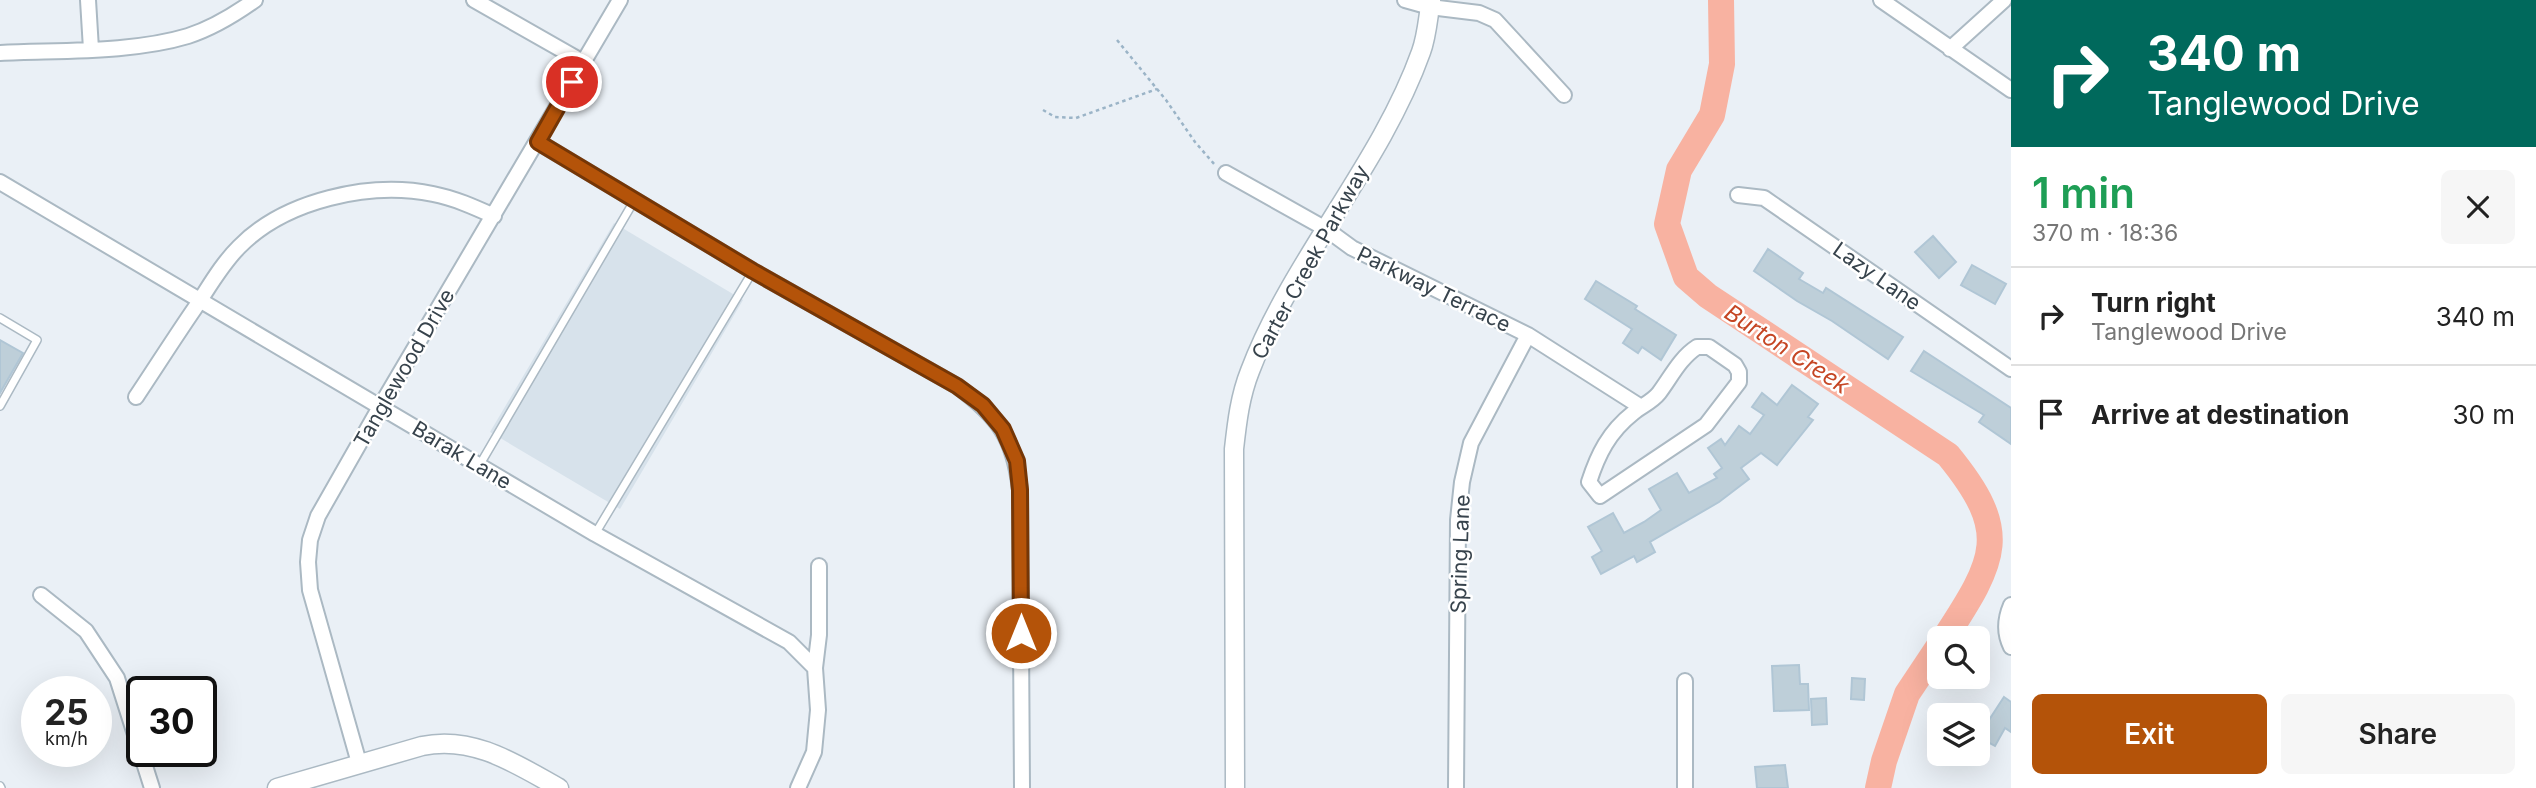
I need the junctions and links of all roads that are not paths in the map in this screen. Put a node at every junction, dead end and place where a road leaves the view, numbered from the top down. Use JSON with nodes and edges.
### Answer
{"nodes":[{"id":1,"x":88,"y":0,"type":"edge"},
{"id":2,"x":255,"y":0,"type":"edge"},
{"id":3,"x":474,"y":0,"type":"edge"},
{"id":4,"x":620,"y":0,"type":"edge"},
{"id":5,"x":1405,"y":0,"type":"edge"},
{"id":6,"x":1881,"y":0,"type":"edge"},
{"id":7,"x":2004,"y":0,"type":"edge"},
{"id":8,"x":1431,"y":3,"type":"edge"},
{"id":9,"x":91,"y":49,"type":"junction"},
{"id":10,"x":1950,"y":49,"type":"junction"},
{"id":11,"x":0,"y":53,"type":"edge"},
{"id":12,"x":583,"y":62,"type":"junction"},
{"id":13,"x":2011,"y":90,"type":"edge"},
{"id":14,"x":1564,"y":95,"type":"dead end"},
{"id":15,"x":538,"y":142,"type":"junction"},
{"id":16,"x":1226,"y":173,"type":"road end"},
{"id":17,"x":0,"y":182,"type":"edge"},
{"id":18,"x":1738,"y":194,"type":"dead end"},
{"id":19,"x":634,"y":201,"type":"junction"},
{"id":20,"x":494,"y":216,"type":"junction"},
{"id":21,"x":1326,"y":229,"type":"junction"},
{"id":22,"x":753,"y":271,"type":"junction"},
{"id":23,"x":200,"y":301,"type":"junction"},
{"id":24,"x":0,"y":318,"type":"edge"},
{"id":25,"x":1528,"y":335,"type":"junction"},
{"id":26,"x":2011,"y":369,"type":"edge"},
{"id":27,"x":136,"y":397,"type":"dead end"},
{"id":28,"x":0,"y":406,"type":"edge"},
{"id":29,"x":380,"y":407,"type":"junction"},
{"id":30,"x":1641,"y":407,"type":"junction"},
{"id":31,"x":479,"y":466,"type":"junction"},
{"id":32,"x":595,"y":534,"type":"junction"},
{"id":33,"x":819,"y":566,"type":"dead end"},
{"id":34,"x":41,"y":595,"type":"dead end"},
{"id":35,"x":2011,"y":605,"type":"edge"},
{"id":36,"x":2011,"y":647,"type":"edge"},
{"id":37,"x":815,"y":668,"type":"junction"},
{"id":38,"x":1685,"y":681,"type":"dead end"},
{"id":39,"x":359,"y":763,"type":"junction"},
{"id":40,"x":152,"y":788,"type":"edge"},
{"id":41,"x":277,"y":788,"type":"edge"},
{"id":42,"x":559,"y":788,"type":"edge"},
{"id":43,"x":798,"y":788,"type":"edge"},
{"id":44,"x":1022,"y":788,"type":"edge"},
{"id":45,"x":1235,"y":788,"type":"edge"},
{"id":46,"x":1456,"y":788,"type":"edge"},
{"id":47,"x":1685,"y":788,"type":"edge"}],
"edges":[{"from":1,"to":9,"type":"street"},
{"from":2,"to":9,"type":"street"},
{"from":3,"to":12,"type":"street"},
{"from":4,"to":12,"type":"street","name":"Tanglewood Drive"},
{"from":5,"to":8,"type":"street"},
{"from":6,"to":10,"type":"street"},
{"from":7,"to":10,"type":"street"},
{"from":8,"to":14,"type":"street"},
{"from":8,"to":21,"type":"street","name":"Carter Creek Parkway"},
{"from":9,"to":11,"type":"street"},
{"from":10,"to":13,"type":"street"},
{"from":12,"to":15,"type":"street","name":"Tanglewood Drive"},
{"from":15,"to":19,"type":"street"},
{"from":15,"to":20,"type":"street","name":"Tanglewood Drive"},
{"from":16,"to":21,"type":"street","name":"Parkway Terrace"},
{"from":17,"to":23,"type":"street","name":"Barak Lane"},
{"from":18,"to":26,"type":"street","name":"Lazy Lane"},
{"from":19,"to":22,"type":"street"},
{"from":19,"to":31,"type":"lane"},
{"from":20,"to":23,"type":"street"},
{"from":20,"to":29,"type":"street","name":"Tanglewood Drive"},
{"from":21,"to":25,"type":"street","name":"Parkway Terrace"},
{"from":21,"to":45,"type":"street","name":"Carter Creek Parkway"},
{"from":22,"to":32,"type":"lane"},
{"from":22,"to":44,"type":"street"},
{"from":23,"to":27,"type":"street"},
{"from":23,"to":29,"type":"street","name":"Barak Lane"},
{"from":24,"to":28,"type":"lane"},
{"from":25,"to":30,"type":"street","name":"Parkway Terrace"},
{"from":25,"to":46,"type":"street","name":"Spring Lane"},
{"from":29,"to":31,"type":"street","name":"Barak Lane"},
{"from":29,"to":39,"type":"street","name":"Tanglewood Drive"},
{"from":30,"to":30,"type":"street"},
{"from":31,"to":32,"type":"street","name":"Barak Lane"},
{"from":32,"to":37,"type":"street","name":"Barak Lane"},
{"from":33,"to":37,"type":"street"},
{"from":34,"to":40,"type":"street"},
{"from":35,"to":36,"type":"street"},
{"from":37,"to":43,"type":"street"},
{"from":38,"to":47,"type":"street"},
{"from":39,"to":41,"type":"street"},
{"from":39,"to":42,"type":"street"}]}
